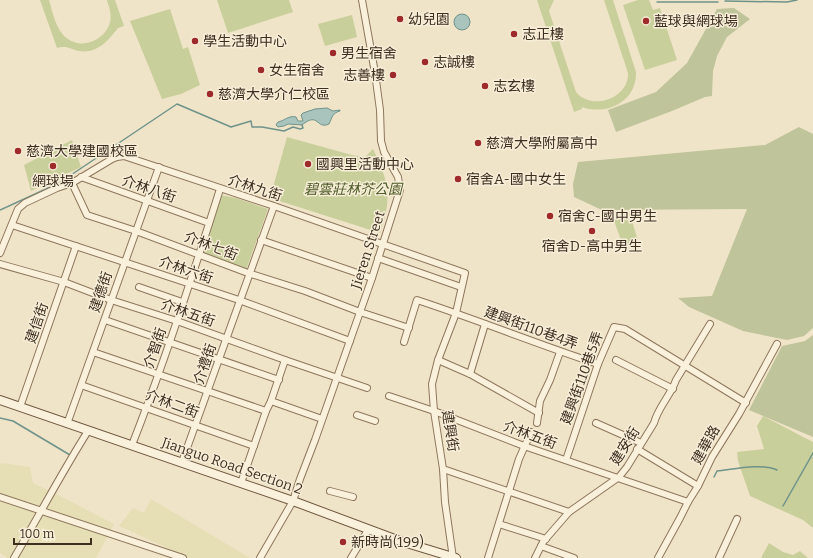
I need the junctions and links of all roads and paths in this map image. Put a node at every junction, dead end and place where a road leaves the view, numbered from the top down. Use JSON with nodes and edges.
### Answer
{"nodes":[{"id":1,"x":362,"y":0,"type":"edge"},
{"id":2,"x":158,"y":167,"type":"junction"},
{"id":3,"x":81,"y":177,"type":"junction"},
{"id":4,"x":72,"y":183,"type":"junction"},
{"id":5,"x":220,"y":189,"type":"junction"},
{"id":6,"x":147,"y":201,"type":"junction"},
{"id":7,"x":274,"y":206,"type":"junction"},
{"id":8,"x":210,"y":223,"type":"junction"},
{"id":9,"x":12,"y":225,"type":"junction"},
{"id":10,"x":136,"y":232,"type":"junction"},
{"id":11,"x":261,"y":240,"type":"junction"},
{"id":12,"x":383,"y":243,"type":"junction"},
{"id":13,"x":76,"y":246,"type":"junction"},
{"id":14,"x":0,"y":254,"type":"edge"},
{"id":15,"x":198,"y":255,"type":"junction"},
{"id":16,"x":378,"y":258,"type":"junction"},
{"id":17,"x":125,"y":262,"type":"junction"},
{"id":18,"x":0,"y":264,"type":"edge"},
{"id":19,"x":248,"y":273,"type":"junction"},
{"id":20,"x":372,"y":278,"type":"junction"},
{"id":21,"x":64,"y":282,"type":"junction"},
{"id":22,"x":189,"y":284,"type":"junction"},
{"id":23,"x":461,"y":286,"type":"junction"},
{"id":24,"x":139,"y":287,"type":"dead end"},
{"id":25,"x":111,"y":300,"type":"junction"},
{"id":26,"x":239,"y":300,"type":"junction"},
{"id":27,"x":182,"y":302,"type":"junction"},
{"id":28,"x":360,"y":312,"type":"junction"},
{"id":29,"x":456,"y":312,"type":"junction"},
{"id":30,"x":105,"y":320,"type":"junction"},
{"id":31,"x":177,"y":321,"type":"junction"},
{"id":32,"x":485,"y":324,"type":"junction"},
{"id":33,"x":710,"y":324,"type":"dead end"},
{"id":34,"x":409,"y":328,"type":"junction"},
{"id":35,"x":226,"y":339,"type":"junction"},
{"id":36,"x":350,"y":341,"type":"junction"},
{"id":37,"x":169,"y":342,"type":"junction"},
{"id":38,"x":404,"y":342,"type":"dead end"},
{"id":39,"x":777,"y":344,"type":"dead end"},
{"id":40,"x":93,"y":352,"type":"junction"},
{"id":41,"x":560,"y":352,"type":"junction"},
{"id":42,"x":219,"y":359,"type":"junction"},
{"id":43,"x":285,"y":360,"type":"junction"},
{"id":44,"x":438,"y":360,"type":"junction"},
{"id":45,"x":616,"y":360,"type":"dead end"},
{"id":46,"x":598,"y":364,"type":"junction"},
{"id":47,"x":685,"y":366,"type":"junction"},
{"id":48,"x":470,"y":374,"type":"junction"},
{"id":49,"x":158,"y":375,"type":"junction"},
{"id":50,"x":337,"y":377,"type":"junction"},
{"id":51,"x":279,"y":380,"type":"junction"},
{"id":52,"x":81,"y":385,"type":"junction"},
{"id":53,"x":367,"y":388,"type":"dead end"},
{"id":54,"x":673,"y":389,"type":"junction"},
{"id":55,"x":208,"y":392,"type":"junction"},
{"id":56,"x":389,"y":396,"type":"dead end"},
{"id":57,"x":0,"y":400,"type":"edge"},
{"id":58,"x":271,"y":401,"type":"junction"},
{"id":59,"x":746,"y":403,"type":"junction"},
{"id":60,"x":20,"y":407,"type":"junction"},
{"id":61,"x":146,"y":408,"type":"junction"},
{"id":62,"x":266,"y":411,"type":"junction"},
{"id":63,"x":434,"y":411,"type":"junction"},
{"id":64,"x":539,"y":413,"type":"junction"},
{"id":65,"x":357,"y":415,"type":"dead end"},
{"id":66,"x":322,"y":419,"type":"junction"},
{"id":67,"x":375,"y":421,"type":"dead end"},
{"id":68,"x":537,"y":423,"type":"dead end"},
{"id":69,"x":596,"y":423,"type":"dead end"},
{"id":70,"x":67,"y":424,"type":"junction"},
{"id":71,"x":196,"y":425,"type":"junction"},
{"id":72,"x":88,"y":431,"type":"junction"},
{"id":73,"x":531,"y":432,"type":"dead end"},
{"id":74,"x":132,"y":445,"type":"junction"},
{"id":75,"x":254,"y":446,"type":"junction"},
{"id":76,"x":526,"y":446,"type":"junction"},
{"id":77,"x":639,"y":446,"type":"junction"},
{"id":78,"x":566,"y":460,"type":"junction"},
{"id":79,"x":182,"y":462,"type":"junction"},
{"id":80,"x":443,"y":469,"type":"junction"},
{"id":81,"x":619,"y":477,"type":"junction"},
{"id":82,"x":241,"y":484,"type":"junction"},
{"id":83,"x":698,"y":486,"type":"junction"},
{"id":84,"x":330,"y":491,"type":"dead end"},
{"id":85,"x":509,"y":492,"type":"junction"},
{"id":86,"x":0,"y":497,"type":"edge"},
{"id":87,"x":353,"y":497,"type":"dead end"},
{"id":88,"x":294,"y":501,"type":"junction"},
{"id":89,"x":688,"y":502,"type":"junction"},
{"id":90,"x":42,"y":511,"type":"junction"},
{"id":91,"x":569,"y":512,"type":"junction"},
{"id":92,"x":737,"y":519,"type":"dead end"},
{"id":93,"x":498,"y":524,"type":"junction"},
{"id":94,"x":368,"y":530,"type":"junction"},
{"id":95,"x":546,"y":539,"type":"junction"},
{"id":96,"x":541,"y":546,"type":"junction"},
{"id":97,"x":14,"y":558,"type":"edge"},
{"id":98,"x":183,"y":558,"type":"edge"},
{"id":99,"x":260,"y":558,"type":"edge"},
{"id":100,"x":351,"y":558,"type":"edge"},
{"id":101,"x":454,"y":558,"type":"edge"},
{"id":102,"x":488,"y":558,"type":"edge"},
{"id":103,"x":535,"y":558,"type":"edge"},
{"id":104,"x":574,"y":558,"type":"edge"},
{"id":105,"x":658,"y":558,"type":"edge"},
{"id":106,"x":719,"y":558,"type":"edge"}],
"edges":[{"from":1,"to":12,"type":"street","name":"Jieren Street"},
{"from":2,"to":3,"type":"street","name":"介林九街"},
{"from":2,"to":5,"type":"street","name":"介林九街"},
{"from":2,"to":6,"type":"street","name":"建德街"},
{"from":3,"to":4,"type":"street","name":"介林九街"},
{"from":3,"to":6,"type":"street","name":"介林八街"},
{"from":4,"to":9,"type":"street","name":"介林九街"},
{"from":4,"to":10,"type":"street","name":"介林七街"},
{"from":5,"to":7,"type":"street","name":"介林九街"},
{"from":5,"to":8,"type":"street","name":"介智街"},
{"from":6,"to":8,"type":"street","name":"介林八街"},
{"from":6,"to":10,"type":"street","name":"建德街"},
{"from":7,"to":11,"type":"street","name":"介禮街"},
{"from":7,"to":12,"type":"street","name":"介林九街"},
{"from":8,"to":15,"type":"street","name":"介智街"},
{"from":9,"to":13,"type":"street","name":"介林六街"},
{"from":9,"to":14,"type":"street","name":"介林九街"},
{"from":10,"to":15,"type":"street","name":"介林七街"},
{"from":10,"to":17,"type":"street","name":"建德街"},
{"from":11,"to":19,"type":"street","name":"介禮街"},
{"from":11,"to":20,"type":"street"},
{"from":12,"to":16,"type":"street","name":"Jieren Street"},
{"from":12,"to":23,"type":"street","name":"介林九街"},
{"from":13,"to":17,"type":"street","name":"介林六街"},
{"from":13,"to":21,"type":"street","name":"建信街"},
{"from":15,"to":19,"type":"street","name":"介林七街"},
{"from":15,"to":22,"type":"street","name":"介智街"},
{"from":16,"to":20,"type":"street","name":"Jieren Street"},
{"from":16,"to":23,"type":"street"},
{"from":17,"to":22,"type":"street","name":"介林六街"},
{"from":17,"to":25,"type":"street","name":"建德街"},
{"from":18,"to":21,"type":"street","name":"介林五街"},
{"from":19,"to":26,"type":"street","name":"介禮街"},
{"from":19,"to":28,"type":"street","name":"介林七街"},
{"from":20,"to":28,"type":"street","name":"Jieren Street"},
{"from":21,"to":25,"type":"street","name":"介林五街"},
{"from":21,"to":60,"type":"street","name":"建信街"},
{"from":22,"to":26,"type":"street","name":"介林六街"},
{"from":22,"to":27,"type":"street","name":"介智街"},
{"from":23,"to":29,"type":"street","name":"介林九街"},
{"from":24,"to":27,"type":"street"},
{"from":25,"to":30,"type":"street","name":"建德街"},
{"from":25,"to":31,"type":"street","name":"介林五街"},
{"from":26,"to":35,"type":"street","name":"介禮街"},
{"from":26,"to":36,"type":"street","name":"介林六街"},
{"from":27,"to":31,"type":"street","name":"介智街"},
{"from":28,"to":34,"type":"street","name":"介林七街"},
{"from":28,"to":36,"type":"street","name":"Jieren Street"},
{"from":29,"to":32,"type":"street","name":"建興街110巷4弄"},
{"from":29,"to":34,"type":"street","name":"建興街110巷4弄"},
{"from":29,"to":44,"type":"street","name":"建興街"},
{"from":30,"to":37,"type":"street"},
{"from":30,"to":40,"type":"street","name":"建德街"},
{"from":31,"to":35,"type":"street","name":"介林五街"},
{"from":31,"to":37,"type":"street","name":"介智街"},
{"from":32,"to":41,"type":"street","name":"建興街110巷4弄"},
{"from":32,"to":48,"type":"street"},
{"from":33,"to":47,"type":"street","name":"建安街"},
{"from":34,"to":38,"type":"street"},
{"from":35,"to":42,"type":"street","name":"介禮街"},
{"from":35,"to":43,"type":"street","name":"介林五街"},
{"from":36,"to":50,"type":"street","name":"Jieren Street"},
{"from":37,"to":42,"type":"street"},
{"from":37,"to":49,"type":"street","name":"介智街"},
{"from":39,"to":59,"type":"street","name":"建華路"},
{"from":40,"to":49,"type":"street"},
{"from":40,"to":52,"type":"street","name":"建德街"},
{"from":41,"to":46,"type":"street","name":"建興街110巷4弄"},
{"from":41,"to":64,"type":"street"},
{"from":42,"to":51,"type":"street"},
{"from":42,"to":55,"type":"street","name":"介禮街"},
{"from":43,"to":50,"type":"street","name":"介林五街"},
{"from":43,"to":51,"type":"street"},
{"from":44,"to":48,"type":"street"},
{"from":44,"to":63,"type":"street","name":"建興街"},
{"from":45,"to":54,"type":"street"},
{"from":46,"to":47,"type":"street","name":"建興街110巷5弄"},
{"from":46,"to":78,"type":"street","name":"建興街110巷5弄"},
{"from":47,"to":54,"type":"street","name":"建安街"},
{"from":47,"to":59,"type":"street"},
{"from":48,"to":64,"type":"street"},
{"from":49,"to":55,"type":"street"},
{"from":49,"to":61,"type":"street","name":"介智街"},
{"from":50,"to":53,"type":"street","name":"介林五街"},
{"from":50,"to":66,"type":"street","name":"Jieren Street"},
{"from":51,"to":58,"type":"street"},
{"from":52,"to":61,"type":"street","name":"介林二街"},
{"from":52,"to":70,"type":"street","name":"建德街"},
{"from":54,"to":77,"type":"street","name":"建安街"},
{"from":55,"to":62,"type":"street"},
{"from":55,"to":71,"type":"street","name":"介禮街"},
{"from":56,"to":63,"type":"street","name":"介林五街"},
{"from":57,"to":60,"type":"street","name":"Jianguo Road Section 2"},
{"from":58,"to":62,"type":"street"},
{"from":58,"to":66,"type":"street"},
{"from":59,"to":83,"type":"street","name":"建華路"},
{"from":60,"to":70,"type":"street","name":"Jianguo Road Section 2"},
{"from":61,"to":71,"type":"street","name":"介林二街"},
{"from":61,"to":74,"type":"street","name":"介智街"},
{"from":62,"to":75,"type":"street"},
{"from":63,"to":76,"type":"street","name":"介林五街"},
{"from":63,"to":80,"type":"street","name":"建興街"},
{"from":64,"to":68,"type":"street"},
{"from":65,"to":67,"type":"street"},
{"from":66,"to":88,"type":"street","name":"Jieren Street"},
{"from":69,"to":77,"type":"street"},
{"from":70,"to":72,"type":"street","name":"Jianguo Road Section 2"},
{"from":71,"to":75,"type":"street","name":"介林二街"},
{"from":71,"to":79,"type":"street","name":"介禮街"},
{"from":72,"to":74,"type":"street","name":"Jianguo Road Section 2"},
{"from":72,"to":90,"type":"street"},
{"from":73,"to":76,"type":"street"},
{"from":74,"to":79,"type":"street","name":"Jianguo Road Section 2"},
{"from":75,"to":82,"type":"street"},
{"from":76,"to":78,"type":"street","name":"介林五街"},
{"from":76,"to":85,"type":"street"},
{"from":77,"to":81,"type":"street","name":"建安街"},
{"from":77,"to":83,"type":"street"},
{"from":78,"to":81,"type":"street","name":"介林五街"},
{"from":79,"to":82,"type":"street","name":"Jianguo Road Section 2"},
{"from":80,"to":85,"type":"street"},
{"from":80,"to":101,"type":"street","name":"建興街"},
{"from":81,"to":89,"type":"street","name":"介林五街"},
{"from":81,"to":91,"type":"street","name":"建安街"},
{"from":82,"to":88,"type":"street","name":"Jianguo Road Section 2"},
{"from":83,"to":89,"type":"street","name":"建華路"},
{"from":84,"to":87,"type":"street"},
{"from":85,"to":91,"type":"street"},
{"from":85,"to":93,"type":"street"},
{"from":86,"to":90,"type":"street"},
{"from":88,"to":94,"type":"street","name":"Jianguo Road Section 2"},
{"from":88,"to":99,"type":"street","name":"Jieren Street"},
{"from":89,"to":105,"type":"street","name":"建華路"},
{"from":90,"to":97,"type":"street"},
{"from":90,"to":98,"type":"street"},
{"from":91,"to":95,"type":"street","name":"建安街"},
{"from":92,"to":106,"type":"street"},
{"from":93,"to":95,"type":"street"},
{"from":93,"to":102,"type":"street"},
{"from":94,"to":100,"type":"street"},
{"from":94,"to":101,"type":"street","name":"Jianguo Road Section 2"},
{"from":95,"to":96,"type":"street","name":"建安街"},
{"from":96,"to":103,"type":"street","name":"建安街"},
{"from":96,"to":104,"type":"street"}]}
